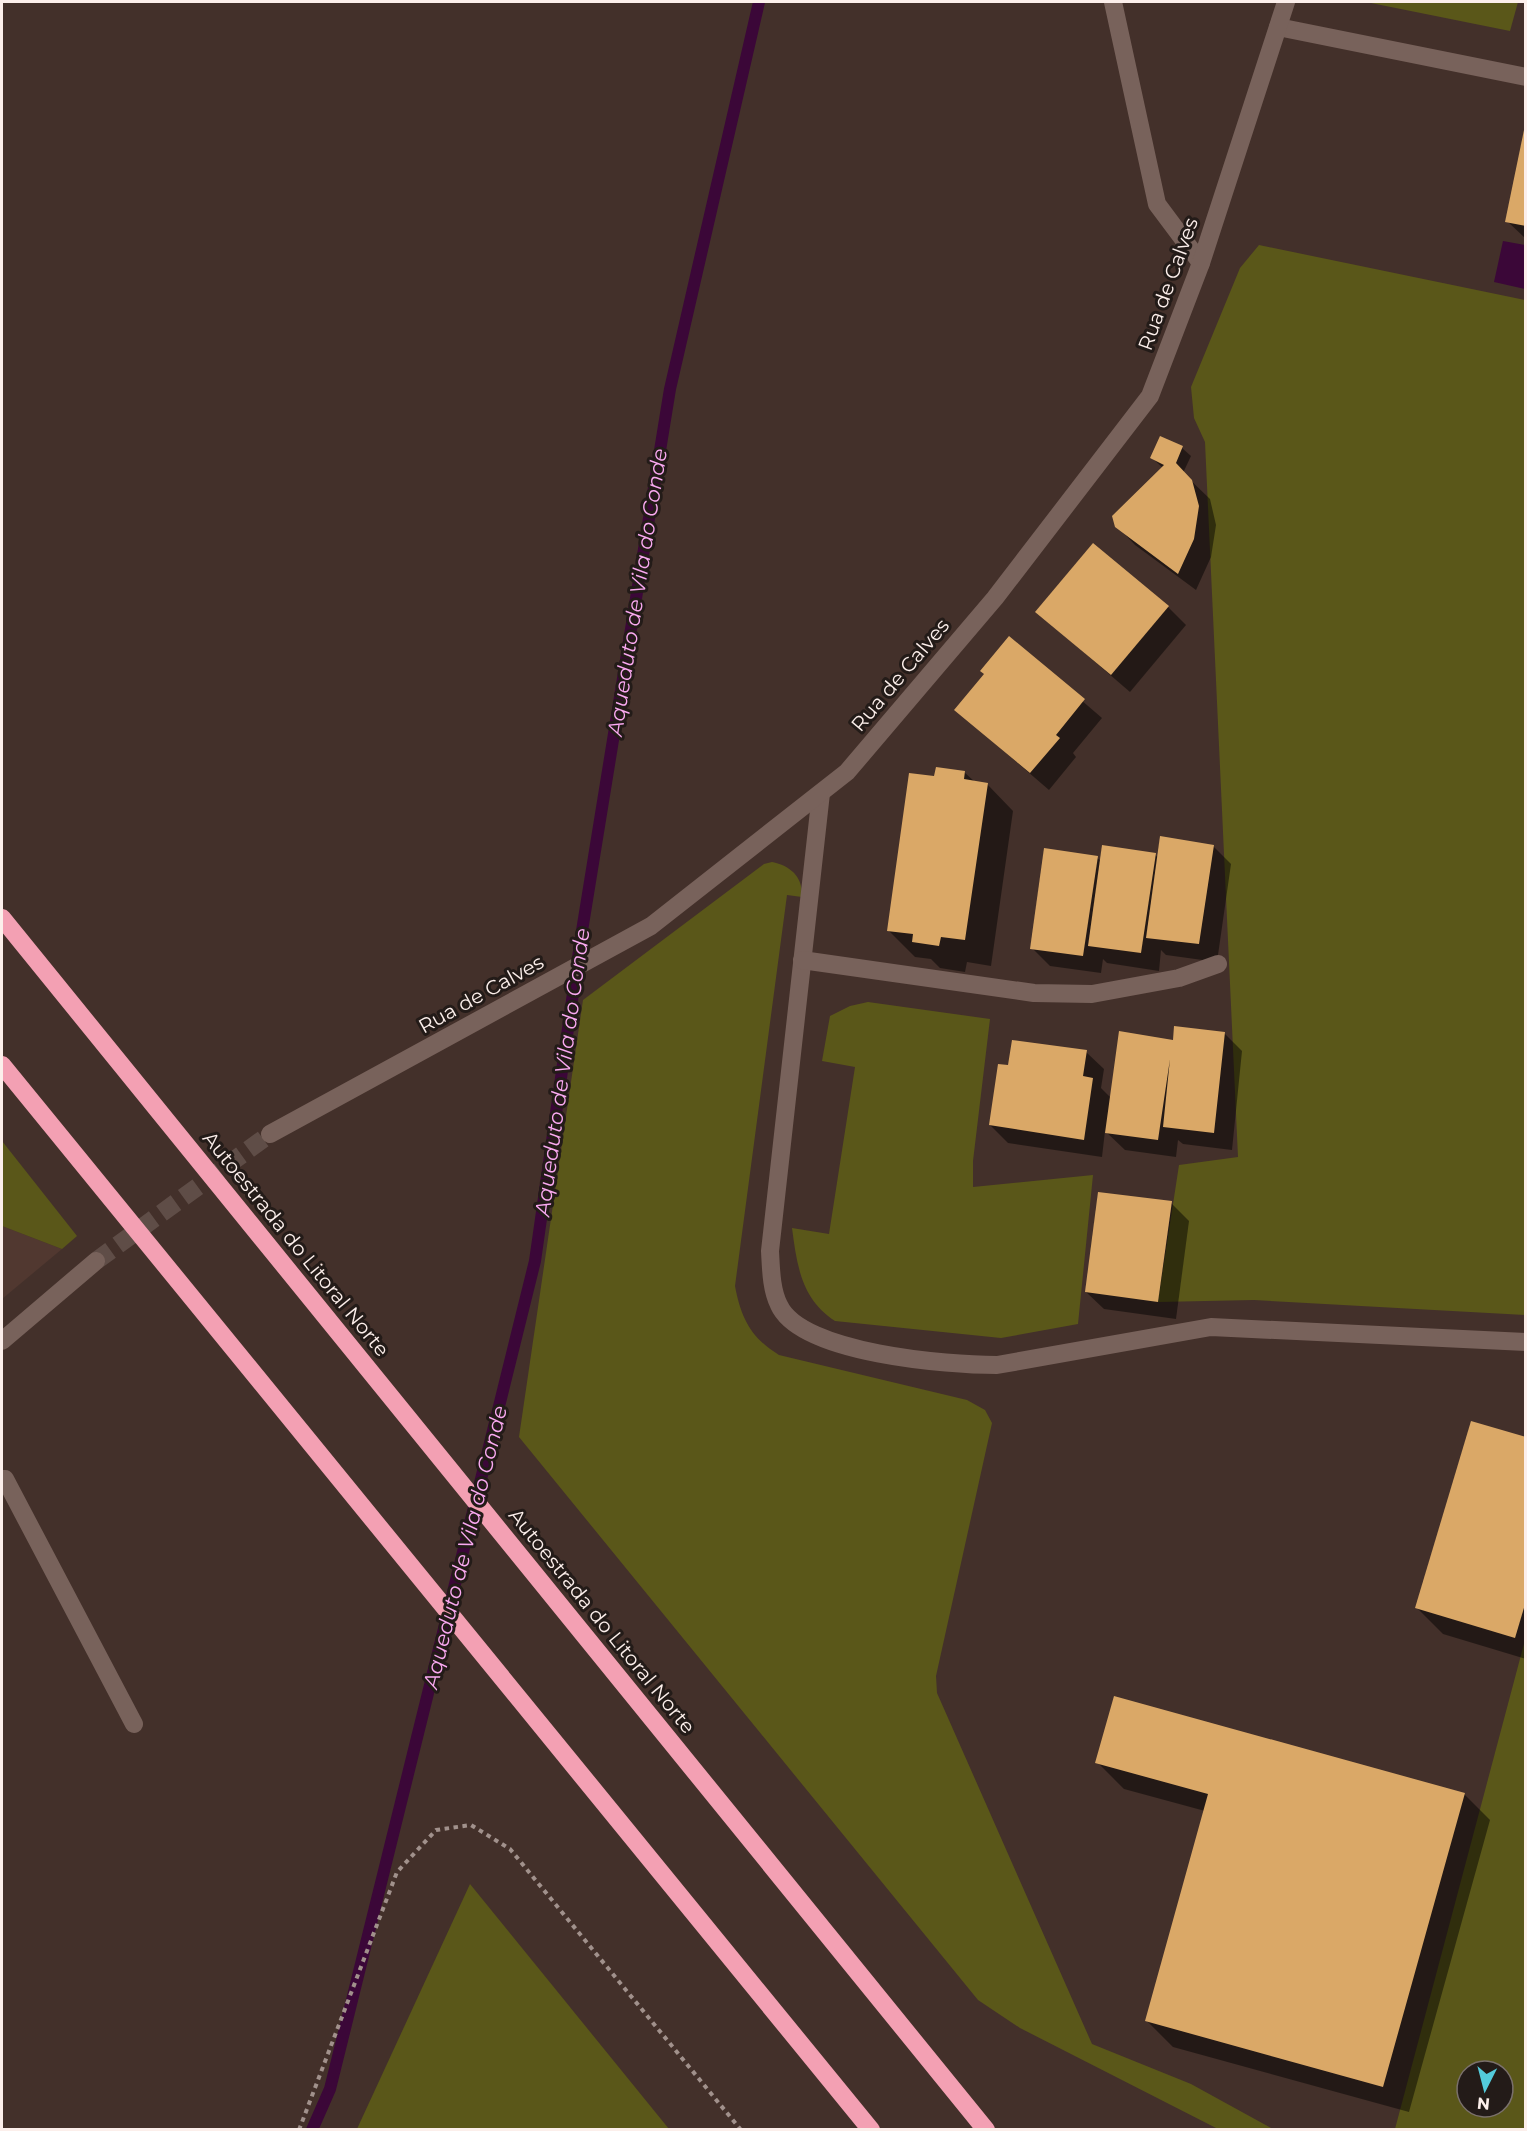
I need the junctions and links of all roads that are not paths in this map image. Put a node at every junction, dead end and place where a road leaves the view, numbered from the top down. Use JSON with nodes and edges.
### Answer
{"nodes":[{"id":1,"x":1113,"y":2,"type":"edge"},
{"id":2,"x":1286,"y":2,"type":"edge"},
{"id":3,"x":1278,"y":27,"type":"junction"},
{"id":4,"x":1526,"y":77,"type":"edge"},
{"id":5,"x":1201,"y":263,"type":"junction"},
{"id":6,"x":821,"y":793,"type":"junction"},
{"id":7,"x":2,"y":918,"type":"edge"},
{"id":8,"x":802,"y":960,"type":"junction"},
{"id":9,"x":1218,"y":964,"type":"dead end"},
{"id":10,"x":2,"y":1065,"type":"edge"},
{"id":11,"x":270,"y":1134,"type":"tunnel mouth"},
{"id":12,"x":96,"y":1261,"type":"tunnel mouth"},
{"id":13,"x":2,"y":1341,"type":"edge"},
{"id":14,"x":1526,"y":1342,"type":"edge"},
{"id":15,"x":2,"y":1479,"type":"edge"},
{"id":16,"x":134,"y":1724,"type":"dead end"},
{"id":17,"x":871,"y":2130,"type":"edge"},
{"id":18,"x":986,"y":2130,"type":"edge"}],
"edges":[{"from":1,"to":5,"type":"street"},
{"from":2,"to":3,"type":"street","name":"Rua de Calves"},
{"from":3,"to":4,"type":"street"},
{"from":3,"to":5,"type":"street","name":"Rua de Calves"},
{"from":5,"to":6,"type":"street","name":"Rua de Calves"},
{"from":6,"to":8,"type":"street"},
{"from":6,"to":11,"type":"street","name":"Rua de Calves"},
{"from":7,"to":18,"type":"highway","name":"Autoestrada do Litoral Norte"},
{"from":8,"to":9,"type":"street"},
{"from":8,"to":14,"type":"street"},
{"from":10,"to":17,"type":"highway"},
{"from":12,"to":13,"type":"street"},
{"from":15,"to":16,"type":"street"}]}
